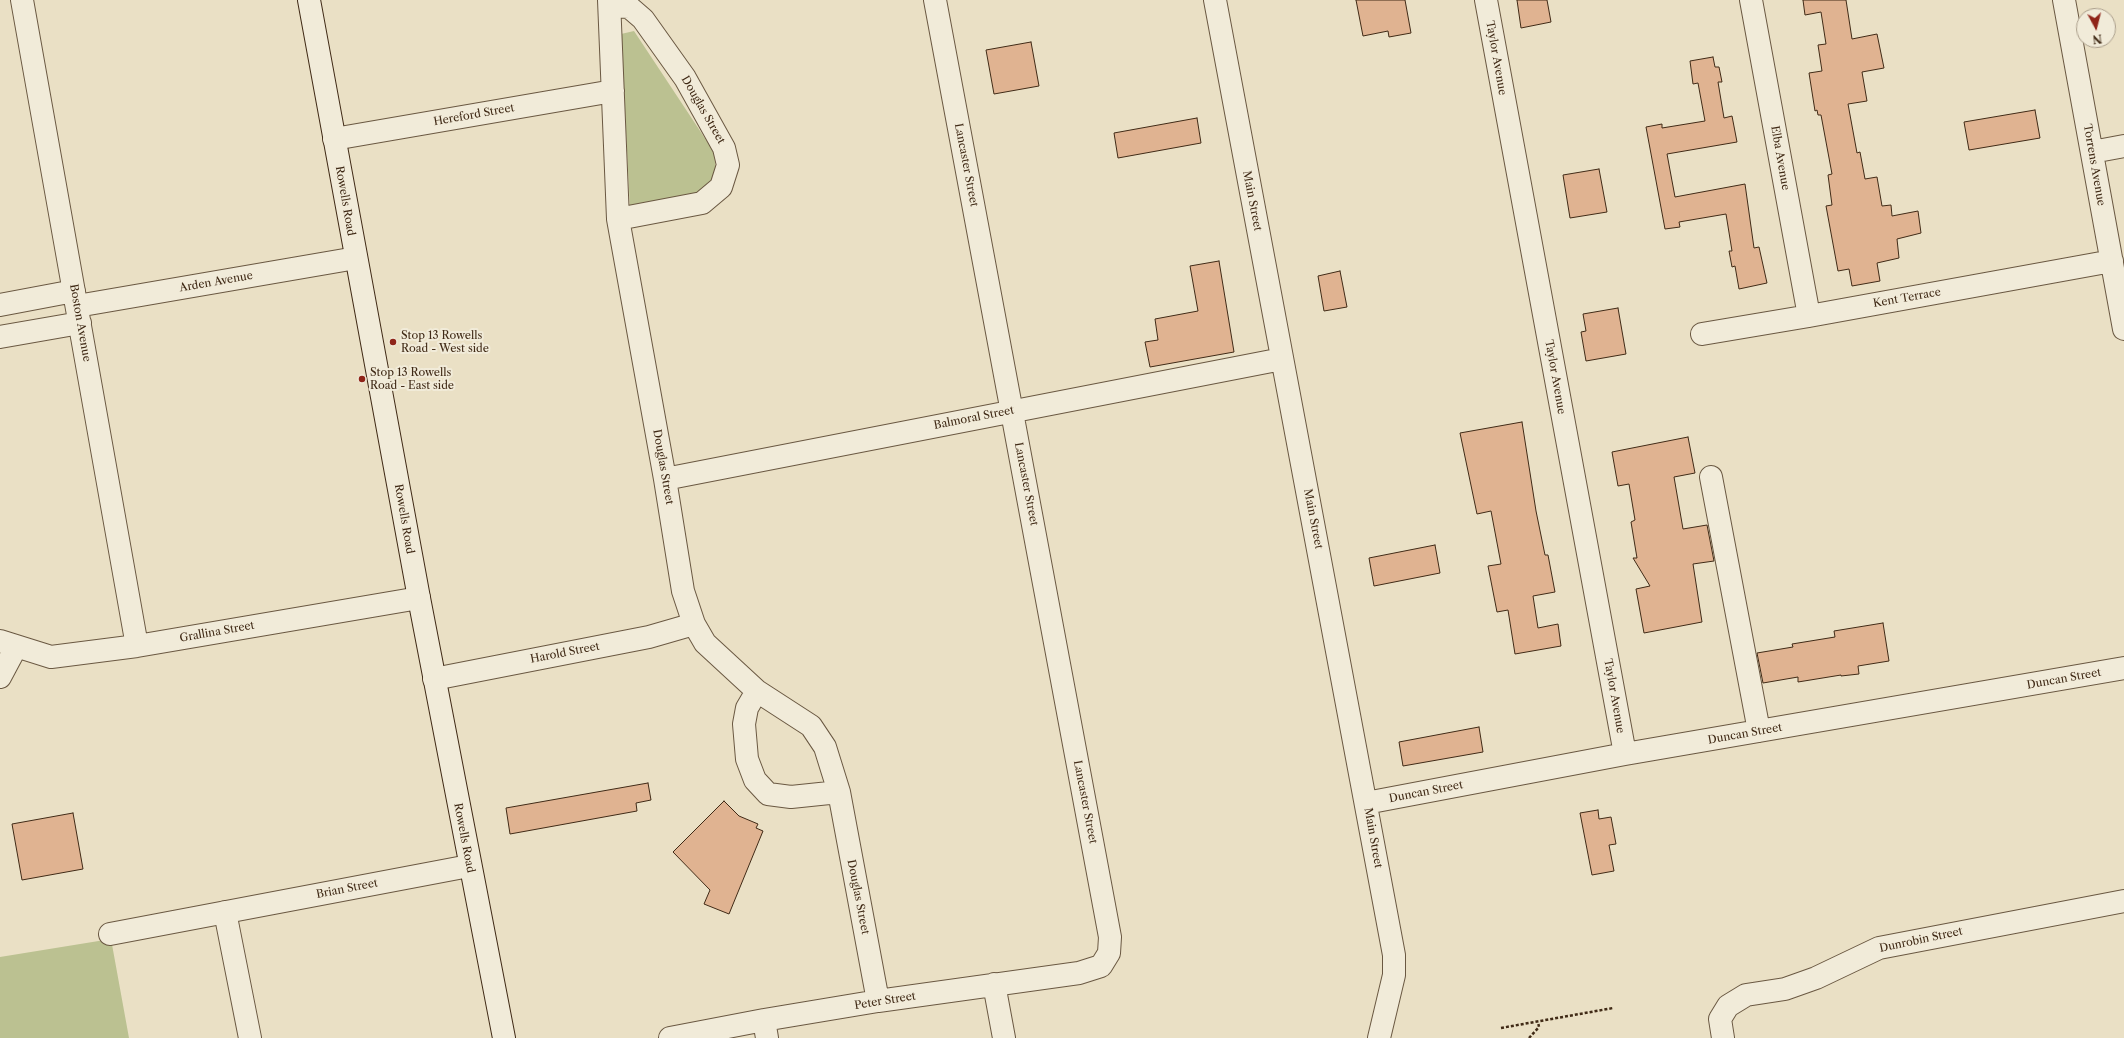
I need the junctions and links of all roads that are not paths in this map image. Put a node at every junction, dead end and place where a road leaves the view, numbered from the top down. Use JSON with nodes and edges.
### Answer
{"nodes":[{"id":1,"x":22,"y":0,"type":"edge"},
{"id":2,"x":309,"y":0,"type":"edge"},
{"id":3,"x":935,"y":0,"type":"edge"},
{"id":4,"x":1215,"y":0,"type":"edge"},
{"id":5,"x":1486,"y":0,"type":"edge"},
{"id":6,"x":1751,"y":0,"type":"edge"},
{"id":7,"x":2064,"y":0,"type":"edge"},
{"id":8,"x":609,"y":3,"type":"edge"},
{"id":9,"x":613,"y":90,"type":"junction"},
{"id":10,"x":334,"y":139,"type":"junction"},
{"id":11,"x":2124,"y":146,"type":"edge"},
{"id":12,"x":2092,"y":152,"type":"junction"},
{"id":13,"x":618,"y":219,"type":"junction"},
{"id":14,"x":356,"y":258,"type":"junction"},
{"id":15,"x":2112,"y":261,"type":"junction"},
{"id":16,"x":0,"y":305,"type":"edge"},
{"id":17,"x":77,"y":307,"type":"junction"},
{"id":18,"x":1809,"y":316,"type":"junction"},
{"id":19,"x":2124,"y":329,"type":"edge"},
{"id":20,"x":1702,"y":334,"type":"dead end"},
{"id":21,"x":0,"y":337,"type":"edge"},
{"id":22,"x":1282,"y":359,"type":"junction"},
{"id":23,"x":1012,"y":410,"type":"junction"},
{"id":24,"x":1711,"y":477,"type":"dead end"},
{"id":25,"x":665,"y":478,"type":"junction"},
{"id":26,"x":418,"y":598,"type":"junction"},
{"id":27,"x":694,"y":624,"type":"junction"},
{"id":28,"x":8,"y":644,"type":"edge"},
{"id":29,"x":137,"y":646,"type":"junction"},
{"id":30,"x":2124,"y":668,"type":"edge"},
{"id":31,"x":0,"y":677,"type":"edge"},
{"id":32,"x":434,"y":679,"type":"junction"},
{"id":33,"x":757,"y":690,"type":"junction"},
{"id":34,"x":1759,"y":731,"type":"junction"},
{"id":35,"x":1625,"y":754,"type":"junction"},
{"id":36,"x":839,"y":792,"type":"junction"},
{"id":37,"x":1366,"y":804,"type":"junction"},
{"id":38,"x":470,"y":866,"type":"junction"},
{"id":39,"x":2124,"y":901,"type":"edge"},
{"id":40,"x":225,"y":912,"type":"junction"},
{"id":41,"x":110,"y":934,"type":"dead end"},
{"id":42,"x":1101,"y":966,"type":"joint"},
{"id":43,"x":994,"y":984,"type":"junction"},
{"id":44,"x":878,"y":1001,"type":"junction"},
{"id":45,"x":766,"y":1029,"type":"edge"},
{"id":46,"x":250,"y":1038,"type":"edge"},
{"id":47,"x":504,"y":1038,"type":"edge"},
{"id":48,"x":670,"y":1038,"type":"edge"},
{"id":49,"x":1004,"y":1038,"type":"edge"},
{"id":50,"x":1379,"y":1038,"type":"edge"},
{"id":51,"x":1723,"y":1038,"type":"edge"}],
"edges":[{"from":1,"to":17,"type":"street","name":"Boston Avenue"},
{"from":2,"to":10,"type":"street","name":"Rowells Road"},
{"from":3,"to":23,"type":"street","name":"Lancaster Street"},
{"from":4,"to":22,"type":"street","name":"Main Street"},
{"from":5,"to":35,"type":"street","name":"Taylor Avenue"},
{"from":6,"to":18,"type":"street","name":"Elba Avenue"},
{"from":7,"to":12,"type":"street","name":"Torrens Avenue"},
{"from":8,"to":9,"type":"street","name":"Douglas Street"},
{"from":8,"to":13,"type":"street","name":"Douglas Street"},
{"from":9,"to":10,"type":"street","name":"Hereford Street"},
{"from":9,"to":13,"type":"street","name":"Douglas Street"},
{"from":10,"to":14,"type":"street","name":"Rowells Road"},
{"from":11,"to":12,"type":"street"},
{"from":12,"to":15,"type":"street","name":"Torrens Avenue"},
{"from":13,"to":25,"type":"street","name":"Douglas Street"},
{"from":14,"to":17,"type":"street","name":"Arden Avenue"},
{"from":14,"to":26,"type":"street","name":"Rowells Road"},
{"from":15,"to":18,"type":"street","name":"Kent Terrace"},
{"from":15,"to":19,"type":"street","name":"Torrens Avenue"},
{"from":16,"to":17,"type":"street","name":"Arden Avenue"},
{"from":17,"to":21,"type":"street","name":"Arden Avenue"},
{"from":17,"to":29,"type":"street","name":"Boston Avenue"},
{"from":18,"to":20,"type":"street","name":"Kent Terrace"},
{"from":22,"to":23,"type":"street","name":"Balmoral Street"},
{"from":22,"to":37,"type":"street","name":"Main Street"},
{"from":23,"to":25,"type":"street","name":"Balmoral Street"},
{"from":23,"to":42,"type":"street","name":"Lancaster Street"},
{"from":24,"to":34,"type":"street"},
{"from":25,"to":27,"type":"street","name":"Douglas Street"},
{"from":26,"to":29,"type":"street","name":"Grallina Street"},
{"from":26,"to":32,"type":"street","name":"Rowells Road"},
{"from":27,"to":32,"type":"street","name":"Harold Street"},
{"from":27,"to":33,"type":"street","name":"Douglas Street"},
{"from":28,"to":29,"type":"street","name":"Grallina Street"},
{"from":28,"to":31,"type":"street","name":"Grallina Street"},
{"from":30,"to":34,"type":"street","name":"Duncan Street"},
{"from":32,"to":38,"type":"street","name":"Rowells Road"},
{"from":33,"to":36,"type":"street","name":"Douglas Street"},
{"from":33,"to":36,"type":"street"},
{"from":34,"to":35,"type":"street","name":"Duncan Street"},
{"from":35,"to":37,"type":"street","name":"Duncan Street"},
{"from":36,"to":44,"type":"street","name":"Douglas Street"},
{"from":37,"to":50,"type":"street","name":"Main Street"},
{"from":38,"to":40,"type":"street","name":"Brian Street"},
{"from":38,"to":47,"type":"street","name":"Rowells Road"},
{"from":39,"to":51,"type":"street","name":"Dunrobin Street"},
{"from":40,"to":41,"type":"street","name":"Brian Street"},
{"from":40,"to":46,"type":"street"},
{"from":42,"to":43,"type":"street","name":"Peter Street"},
{"from":43,"to":44,"type":"street","name":"Peter Street"},
{"from":43,"to":49,"type":"street"},
{"from":44,"to":45,"type":"street","name":"Peter Street"},
{"from":45,"to":48,"type":"street","name":"Peter Street"}]}
